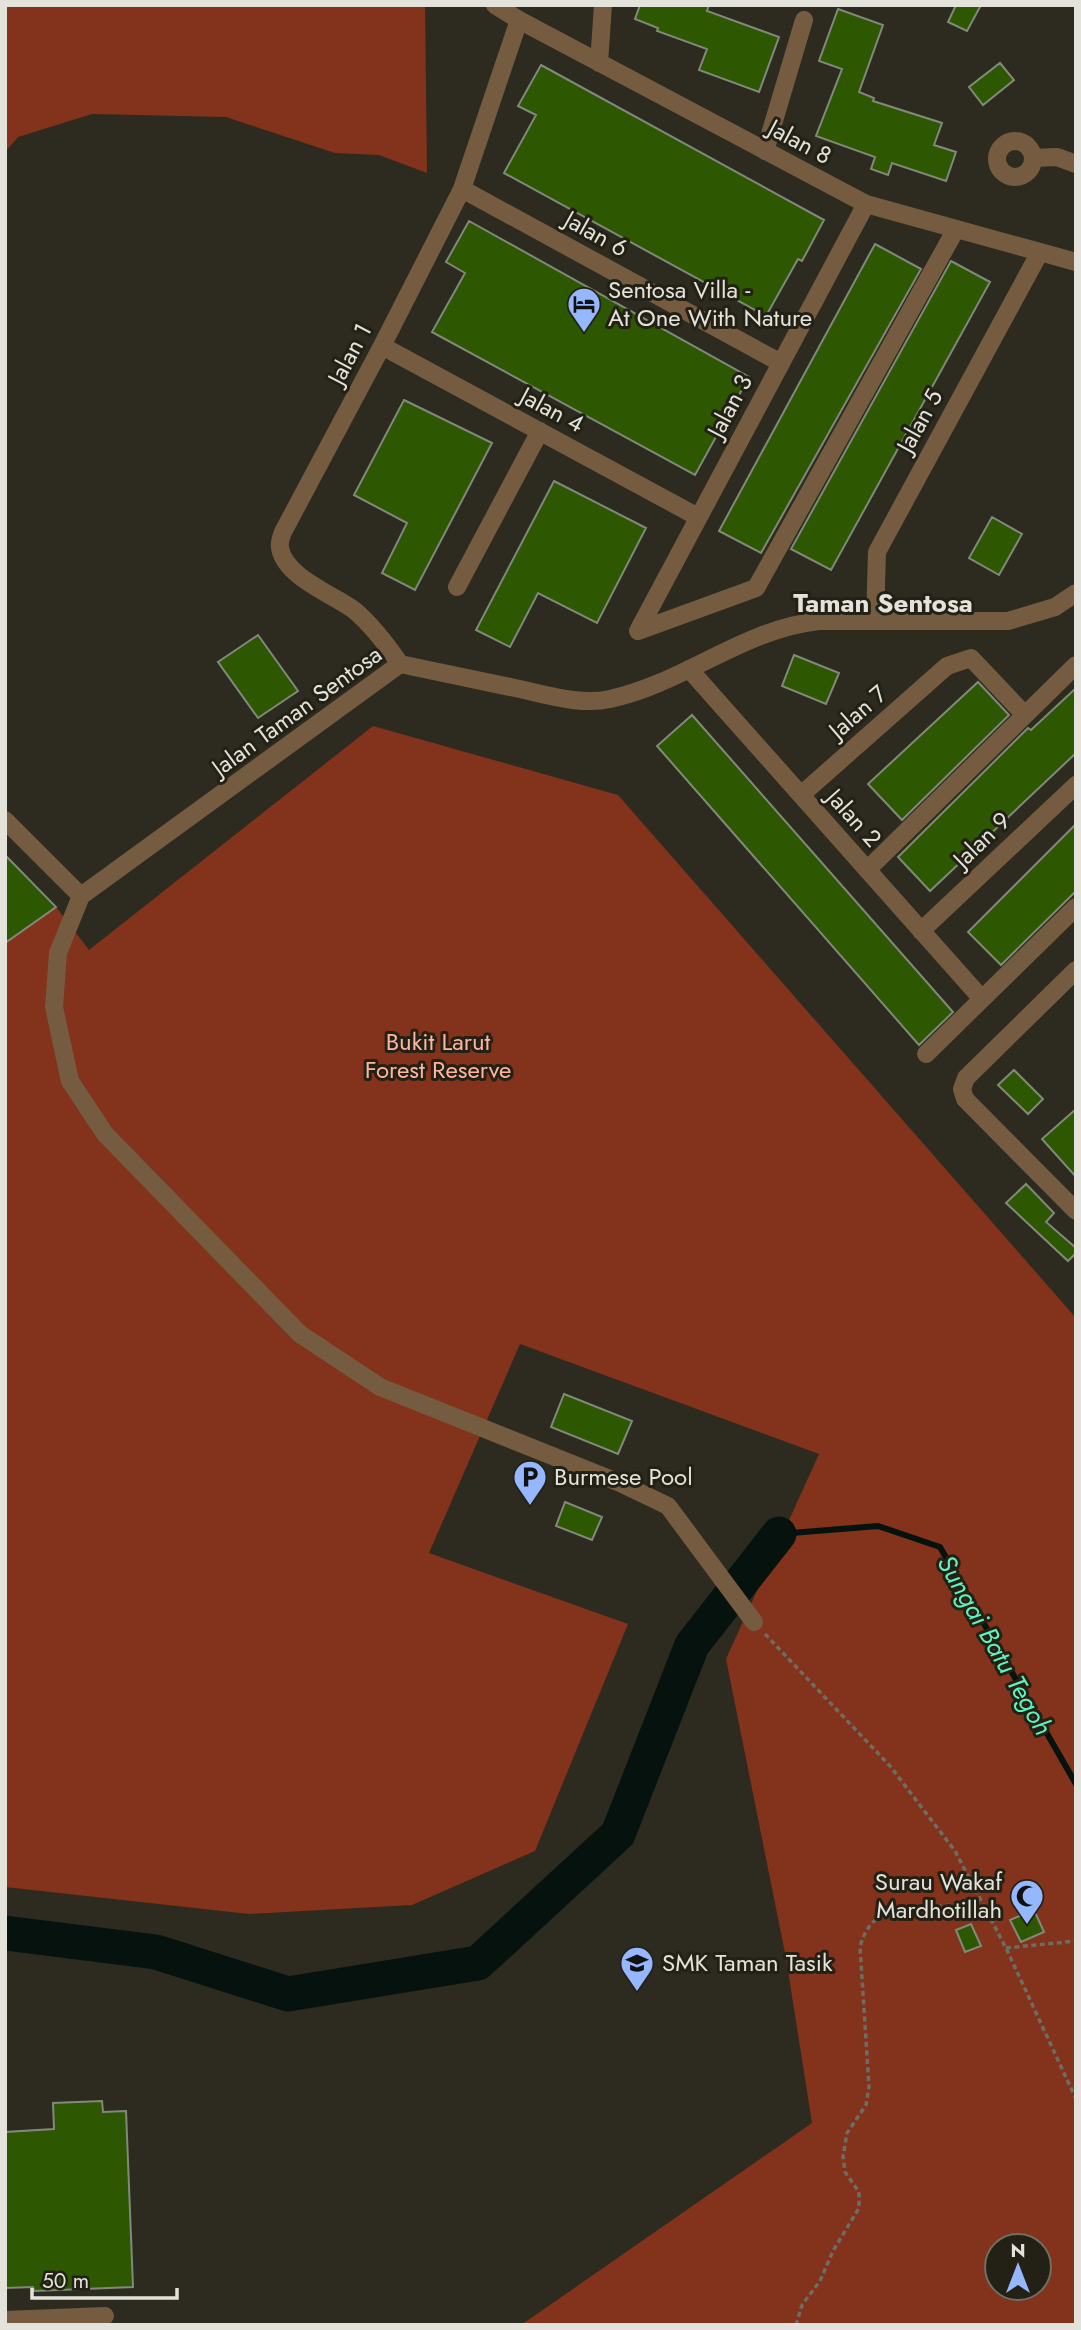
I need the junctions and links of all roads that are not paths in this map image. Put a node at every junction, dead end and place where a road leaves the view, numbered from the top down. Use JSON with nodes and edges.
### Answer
{"nodes":[{"id":1,"x":495,"y":5,"type":"edge"},
{"id":2,"x":603,"y":5,"type":"edge"},
{"id":3,"x":519,"y":20,"type":"junction"},
{"id":4,"x":804,"y":20,"type":"dead end"},
{"id":5,"x":599,"y":63,"type":"junction"},
{"id":6,"x":765,"y":151,"type":"junction"},
{"id":7,"x":1033,"y":158,"type":"dead end"},
{"id":8,"x":1076,"y":164,"type":"edge"},
{"id":9,"x":462,"y":189,"type":"junction"},
{"id":10,"x":866,"y":204,"type":"junction"},
{"id":11,"x":956,"y":229,"type":"junction"},
{"id":12,"x":1040,"y":252,"type":"junction"},
{"id":13,"x":1076,"y":262,"type":"edge"},
{"id":14,"x":382,"y":346,"type":"junction"},
{"id":15,"x":781,"y":363,"type":"junction"},
{"id":16,"x":540,"y":432,"type":"junction"},
{"id":17,"x":698,"y":517,"type":"junction"},
{"id":18,"x":457,"y":587,"type":"dead end"},
{"id":19,"x":1076,"y":593,"type":"edge"},
{"id":20,"x":874,"y":621,"type":"junction"},
{"id":21,"x":400,"y":664,"type":"junction"},
{"id":22,"x":1076,"y":665,"type":"edge"},
{"id":23,"x":689,"y":670,"type":"junction"},
{"id":24,"x":1026,"y":715,"type":"junction"},
{"id":25,"x":1076,"y":785,"type":"edge"},
{"id":26,"x":801,"y":795,"type":"junction"},
{"id":27,"x":5,"y":820,"type":"edge"},
{"id":28,"x":867,"y":870,"type":"junction"},
{"id":29,"x":81,"y":896,"type":"junction"},
{"id":30,"x":1076,"y":907,"type":"edge"},
{"id":31,"x":921,"y":931,"type":"junction"},
{"id":32,"x":1076,"y":970,"type":"edge"},
{"id":33,"x":982,"y":999,"type":"junction"},
{"id":34,"x":926,"y":1054,"type":"dead end"},
{"id":35,"x":1076,"y":1211,"type":"edge"},
{"id":36,"x":754,"y":1622,"type":"road end"},
{"id":37,"x":105,"y":2316,"type":"dead end"},
{"id":38,"x":5,"y":2320,"type":"edge"}],
"edges":[{"from":1,"to":3,"type":"street","name":"Jalan 8"},
{"from":2,"to":5,"type":"street"},
{"from":3,"to":5,"type":"street","name":"Jalan 8"},
{"from":3,"to":9,"type":"street","name":"Jalan 1"},
{"from":4,"to":6,"type":"street"},
{"from":5,"to":6,"type":"street","name":"Jalan 8"},
{"from":6,"to":10,"type":"street","name":"Jalan 8"},
{"from":7,"to":8,"type":"street"},
{"from":9,"to":14,"type":"street","name":"Jalan 1"},
{"from":9,"to":15,"type":"street","name":"Jalan 6"},
{"from":10,"to":11,"type":"street","name":"Jalan 8"},
{"from":10,"to":15,"type":"street","name":"Jalan 3"},
{"from":11,"to":12,"type":"street","name":"Jalan 8"},
{"from":11,"to":17,"type":"street","name":"Jalan 3"},
{"from":12,"to":13,"type":"street","name":"Jalan 8"},
{"from":12,"to":20,"type":"street","name":"Jalan 5"},
{"from":14,"to":16,"type":"street","name":"Jalan 4"},
{"from":14,"to":21,"type":"street","name":"Jalan 1"},
{"from":15,"to":17,"type":"street","name":"Jalan 3"},
{"from":16,"to":17,"type":"street","name":"Jalan 4"},
{"from":16,"to":18,"type":"street"},
{"from":19,"to":20,"type":"street","name":"Jalan Taman Sentosa"},
{"from":20,"to":23,"type":"street","name":"Jalan Taman Sentosa"},
{"from":21,"to":23,"type":"street","name":"Jalan Taman Sentosa"},
{"from":21,"to":29,"type":"street","name":"Jalan Taman Sentosa"},
{"from":22,"to":24,"type":"street"},
{"from":23,"to":26,"type":"street","name":"Jalan 2"},
{"from":24,"to":26,"type":"street","name":"Jalan 7"},
{"from":24,"to":28,"type":"street"},
{"from":25,"to":31,"type":"street","name":"Jalan 9"},
{"from":26,"to":28,"type":"street","name":"Jalan 2"},
{"from":27,"to":29,"type":"street"},
{"from":28,"to":31,"type":"street","name":"Jalan 2"},
{"from":29,"to":36,"type":"street"},
{"from":30,"to":33,"type":"street"},
{"from":31,"to":33,"type":"street","name":"Jalan 2"},
{"from":32,"to":35,"type":"street"},
{"from":33,"to":34,"type":"street"},
{"from":37,"to":38,"type":"street"}]}
